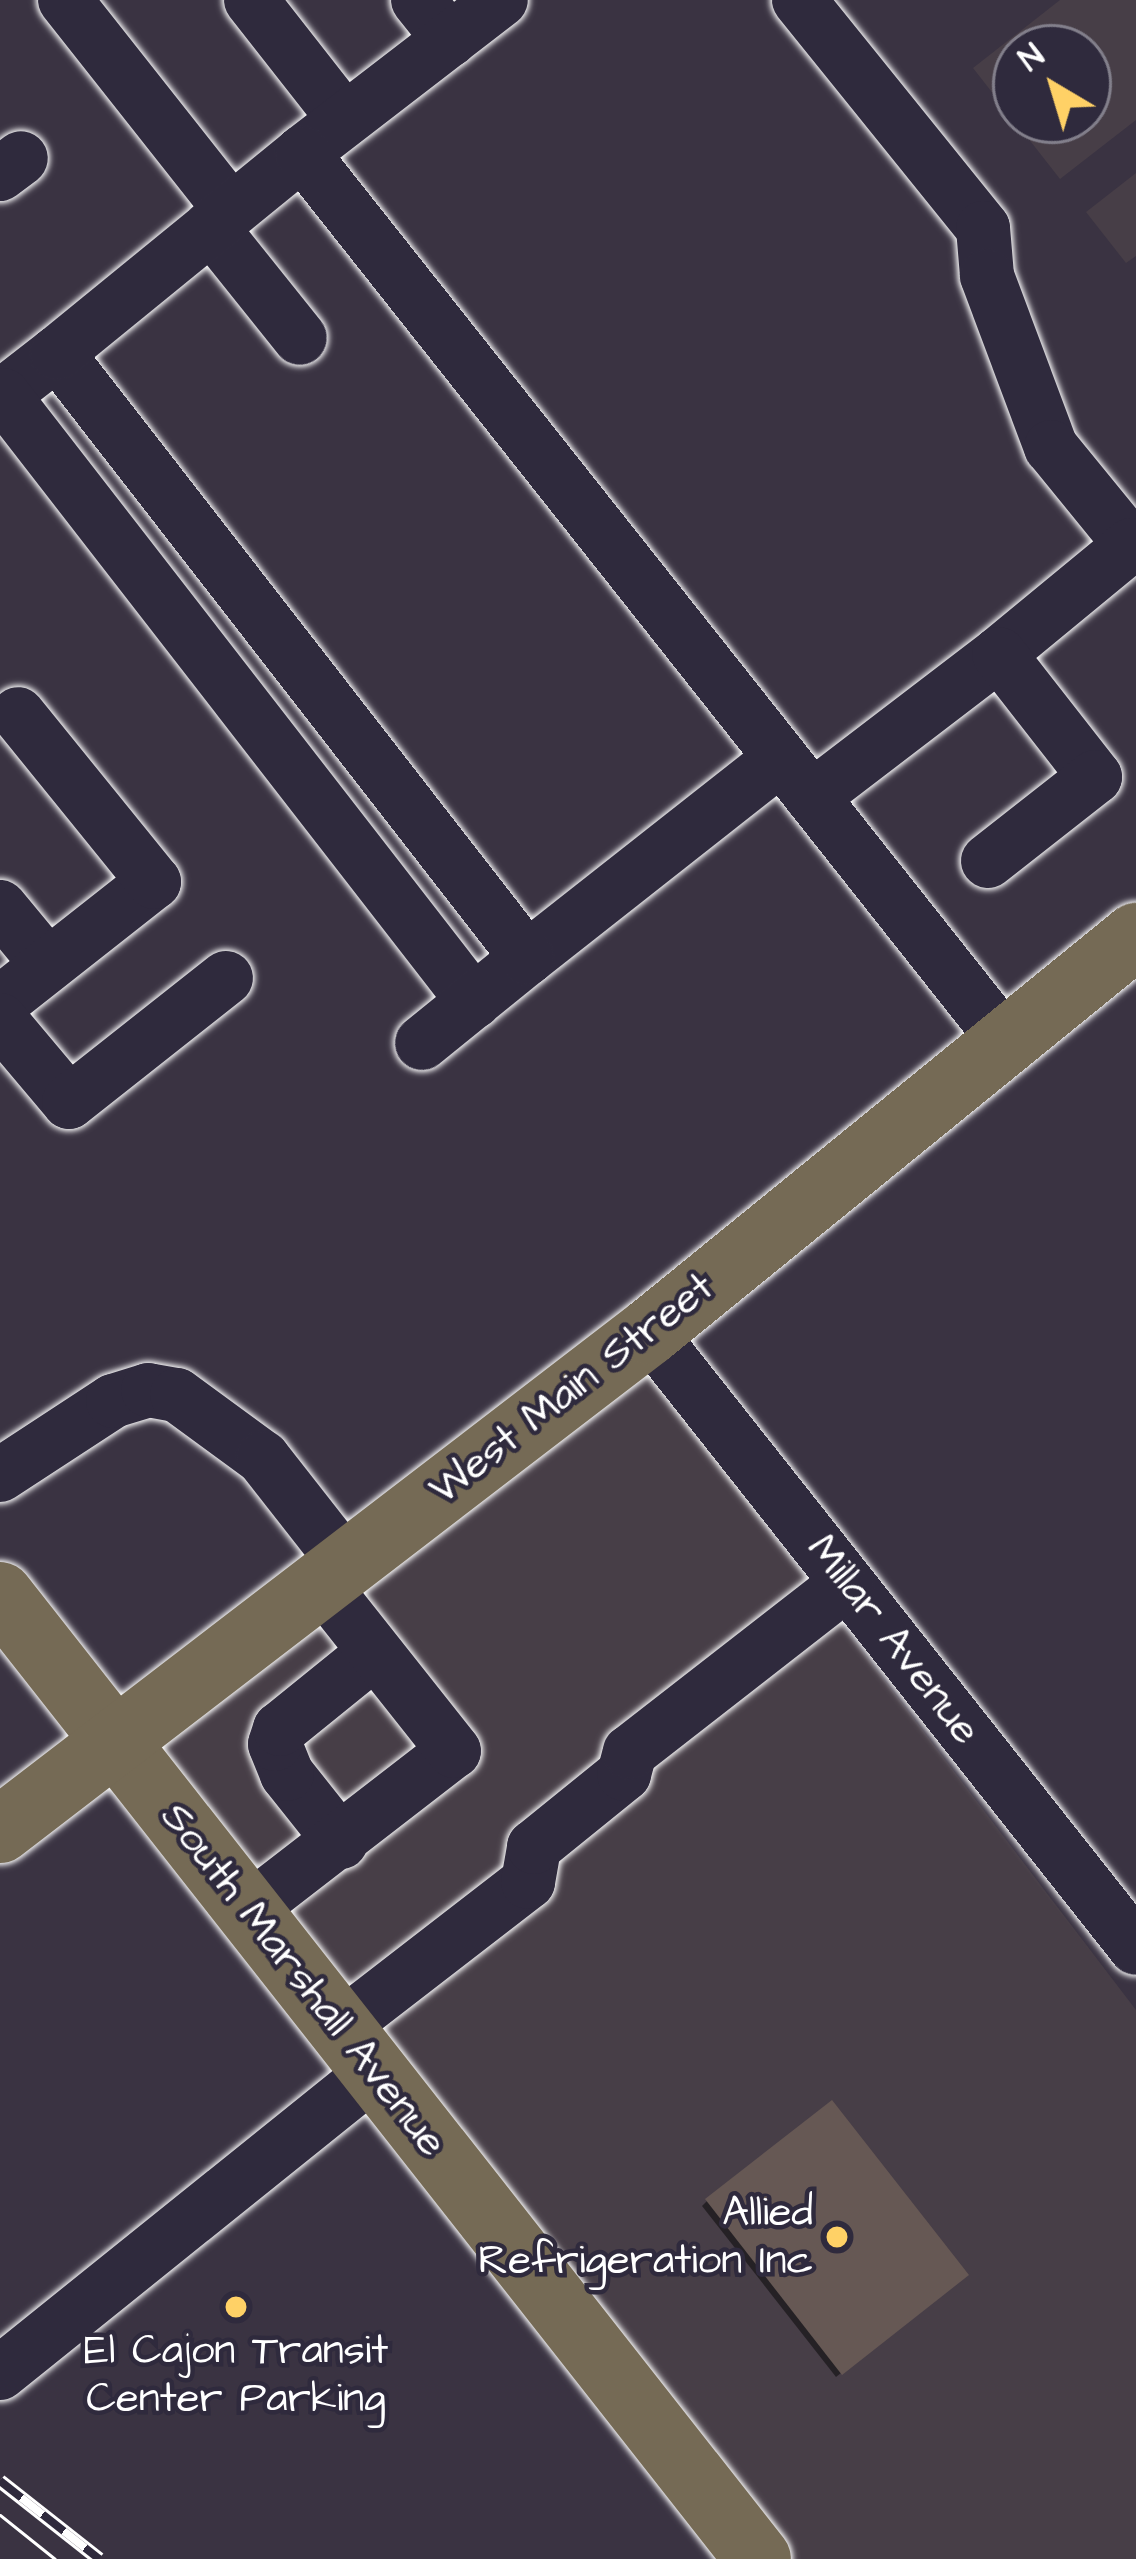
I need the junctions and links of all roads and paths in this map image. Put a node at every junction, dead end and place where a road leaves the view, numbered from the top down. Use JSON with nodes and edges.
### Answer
{"nodes":[{"id":1,"x":65,"y":0,"type":"edge"},
{"id":2,"x":251,"y":0,"type":"edge"},
{"id":3,"x":501,"y":0,"type":"edge"},
{"id":4,"x":802,"y":1,"type":"edge"},
{"id":5,"x":434,"y":20,"type":"edge"},
{"id":6,"x":345,"y":120,"type":"junction"},
{"id":7,"x":302,"y":153,"type":"junction"},
{"id":8,"x":221,"y":219,"type":"junction"},
{"id":9,"x":300,"y":338,"type":"dead end"},
{"id":10,"x":57,"y":353,"type":"junction"},
{"id":11,"x":999,"y":654,"type":"junction"},
{"id":12,"x":18,"y":714,"type":"dead end"},
{"id":13,"x":796,"y":777,"type":"junction"},
{"id":14,"x":988,"y":861,"type":"dead end"},
{"id":15,"x":0,"y":908,"type":"edge"},
{"id":16,"x":1136,"y":936,"type":"edge"},
{"id":17,"x":527,"y":958,"type":"junction"},
{"id":18,"x":48,"y":965,"type":"junction"},
{"id":19,"x":226,"y":978,"type":"dead end"},
{"id":20,"x":474,"y":1002,"type":"junction"},
{"id":21,"x":0,"y":1003,"type":"edge"},
{"id":22,"x":0,"y":1020,"type":"edge"},
{"id":23,"x":1006,"y":1042,"type":"junction"},
{"id":24,"x":422,"y":1043,"type":"dead end"},
{"id":25,"x":649,"y":1332,"type":"junction"},
{"id":26,"x":0,"y":1475,"type":"edge"},
{"id":27,"x":333,"y":1574,"type":"junction"},
{"id":28,"x":847,"y":1582,"type":"junction"},
{"id":29,"x":0,"y":1595,"type":"edge"},
{"id":30,"x":375,"y":1652,"type":"junction"},
{"id":31,"x":116,"y":1740,"type":"junction"},
{"id":32,"x":0,"y":1830,"type":"edge"},
{"id":33,"x":341,"y":1842,"type":"junction"},
{"id":34,"x":248,"y":1910,"type":"junction"},
{"id":35,"x":1136,"y":1948,"type":"edge"},
{"id":36,"x":357,"y":2050,"type":"junction"},
{"id":37,"x":0,"y":2373,"type":"edge"},
{"id":38,"x":758,"y":2559,"type":"edge"}],
"edges":[{"from":1,"to":8,"type":"street"},
{"from":2,"to":6,"type":"street"},
{"from":3,"to":5,"type":"street"},
{"from":4,"to":11,"type":"street"},
{"from":5,"to":6,"type":"street"},
{"from":6,"to":7,"type":"street"},
{"from":7,"to":8,"type":"street"},
{"from":7,"to":13,"type":"street"},
{"from":8,"to":9,"type":"street"},
{"from":8,"to":10,"type":"street"},
{"from":10,"to":17,"type":"street"},
{"from":10,"to":20,"type":"street"},
{"from":11,"to":13,"type":"street"},
{"from":11,"to":14,"type":"street"},
{"from":12,"to":18,"type":"street"},
{"from":13,"to":17,"type":"street"},
{"from":13,"to":23,"type":"street"},
{"from":15,"to":18,"type":"street"},
{"from":16,"to":23,"type":"main road","name":"West Main Street"},
{"from":17,"to":20,"type":"street"},
{"from":18,"to":21,"type":"street"},
{"from":19,"to":22,"type":"street"},
{"from":20,"to":24,"type":"street"},
{"from":23,"to":25,"type":"main road","name":"West Main Street"},
{"from":25,"to":27,"type":"main road","name":"West Main Street"},
{"from":25,"to":28,"type":"street","name":"Millar Avenue"},
{"from":26,"to":27,"type":"street"},
{"from":27,"to":30,"type":"street"},
{"from":27,"to":31,"type":"main road","name":"West Main Street"},
{"from":28,"to":35,"type":"street","name":"Millar Avenue"},
{"from":28,"to":36,"type":"street"},
{"from":29,"to":31,"type":"main road","name":"South Marshall Avenue"},
{"from":30,"to":33,"type":"street"},
{"from":30,"to":33,"type":"street"},
{"from":31,"to":32,"type":"main road","name":"West Main Street"},
{"from":31,"to":34,"type":"main road","name":"South Marshall Avenue"},
{"from":33,"to":34,"type":"street"},
{"from":34,"to":36,"type":"main road","name":"South Marshall Avenue"},
{"from":36,"to":37,"type":"street"},
{"from":36,"to":38,"type":"main road","name":"South Marshall Avenue"}]}
